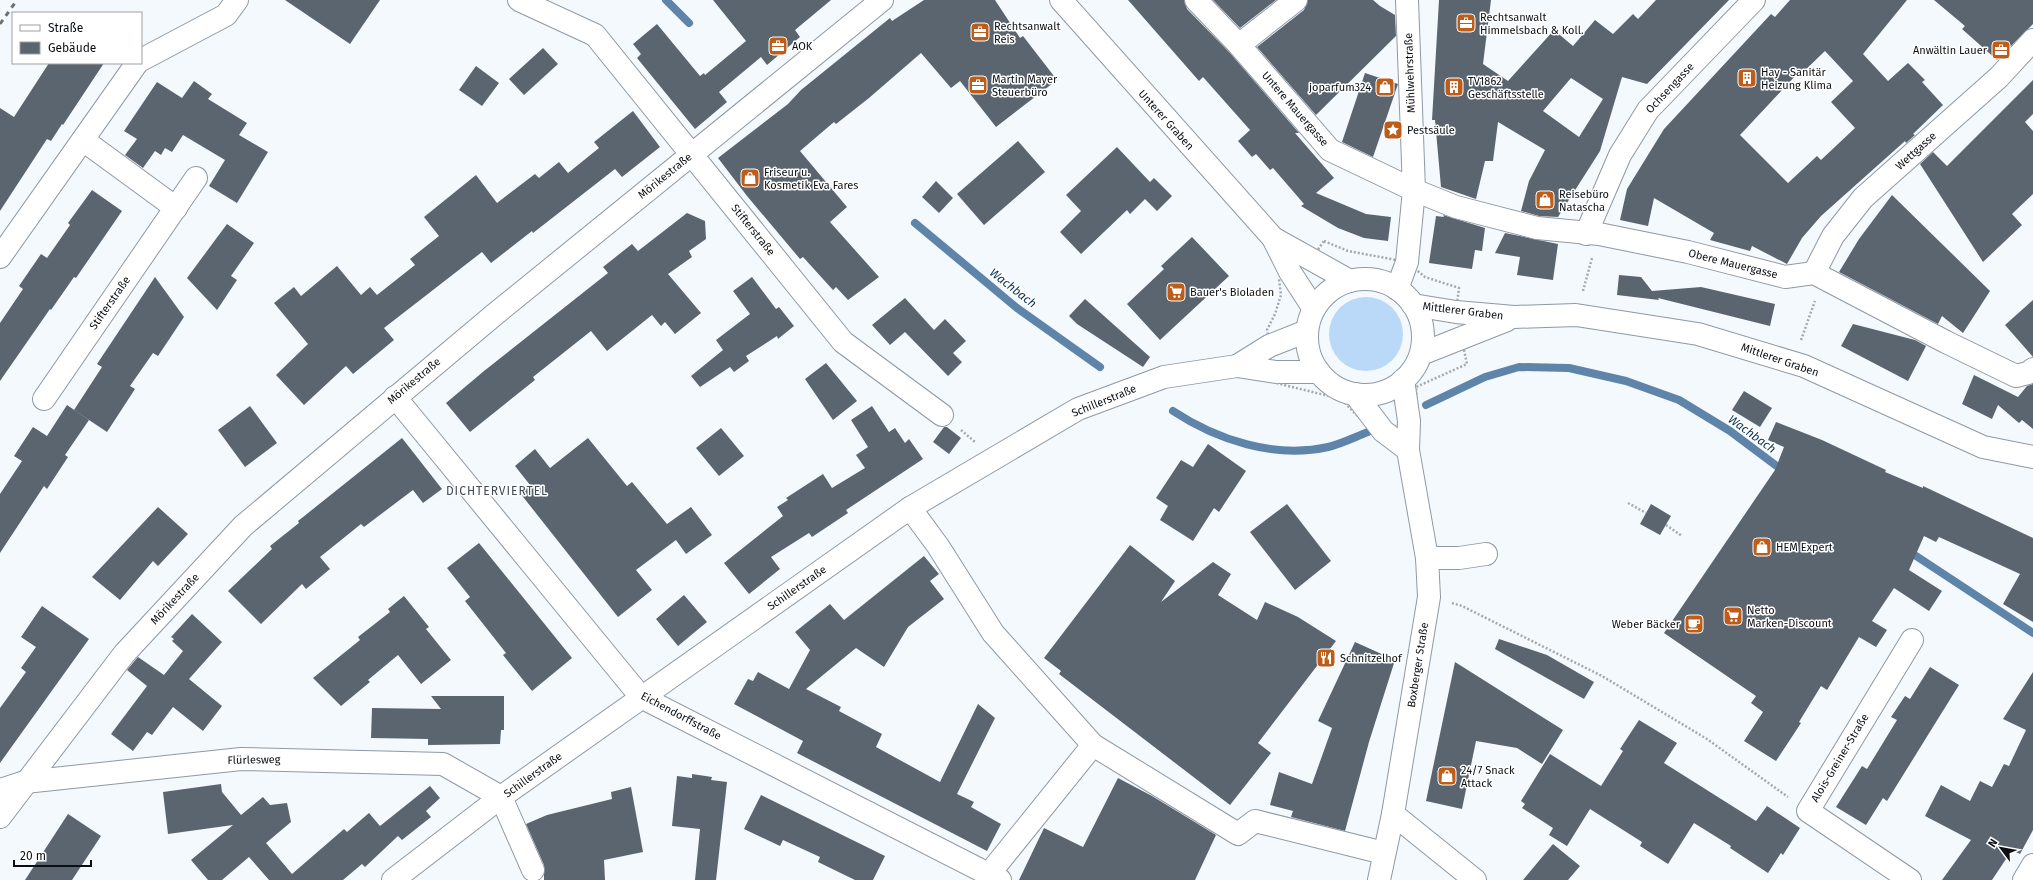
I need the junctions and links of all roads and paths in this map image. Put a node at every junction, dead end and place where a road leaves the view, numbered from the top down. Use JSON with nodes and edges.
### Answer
{"nodes":[{"id":1,"x":237,"y":0,"type":"edge"},
{"id":2,"x":519,"y":0,"type":"edge"},
{"id":3,"x":882,"y":0,"type":"edge"},
{"id":4,"x":1061,"y":0,"type":"edge"},
{"id":5,"x":1196,"y":0,"type":"edge"},
{"id":6,"x":1296,"y":0,"type":"edge"},
{"id":7,"x":1407,"y":0,"type":"edge"},
{"id":8,"x":1754,"y":0,"type":"edge"},
{"id":9,"x":2033,"y":40,"type":"edge"},
{"id":10,"x":1239,"y":44,"type":"junction"},
{"id":11,"x":142,"y":59,"type":"edge"},
{"id":12,"x":136,"y":64,"type":"edge"},
{"id":13,"x":83,"y":140,"type":"junction"},
{"id":14,"x":692,"y":153,"type":"junction"},
{"id":15,"x":196,"y":178,"type":"dead end"},
{"id":16,"x":1414,"y":190,"type":"junction"},
{"id":17,"x":176,"y":208,"type":"junction"},
{"id":18,"x":1586,"y":234,"type":"junction"},
{"id":19,"x":1273,"y":238,"type":"junction"},
{"id":20,"x":0,"y":257,"type":"edge"},
{"id":21,"x":1312,"y":258,"type":"junction"},
{"id":22,"x":1407,"y":262,"type":"junction"},
{"id":23,"x":1818,"y":276,"type":"junction"},
{"id":24,"x":1350,"y":281,"type":"junction"},
{"id":25,"x":1397,"y":289,"type":"junction"},
{"id":26,"x":1413,"y":305,"type":"junction"},
{"id":27,"x":1314,"y":309,"type":"junction"},
{"id":28,"x":1514,"y":317,"type":"junction"},
{"id":29,"x":1307,"y":331,"type":"junction"},
{"id":30,"x":1804,"y":331,"type":"dead end"},
{"id":31,"x":1421,"y":354,"type":"junction"},
{"id":32,"x":1237,"y":366,"type":"junction"},
{"id":33,"x":2031,"y":371,"type":"edge"},
{"id":34,"x":1319,"y":372,"type":"junction"},
{"id":35,"x":1403,"y":380,"type":"junction"},
{"id":36,"x":1355,"y":394,"type":"junction"},
{"id":37,"x":395,"y":397,"type":"junction"},
{"id":38,"x":44,"y":399,"type":"dead end"},
{"id":39,"x":942,"y":415,"type":"joint"},
{"id":40,"x":1408,"y":450,"type":"junction"},
{"id":41,"x":2033,"y":457,"type":"edge"},
{"id":42,"x":995,"y":458,"type":"junction"},
{"id":43,"x":1628,"y":503,"type":"dead end"},
{"id":44,"x":910,"y":508,"type":"junction"},
{"id":45,"x":1646,"y":513,"type":"dead end"},
{"id":46,"x":1666,"y":525,"type":"dead end"},
{"id":47,"x":1682,"y":536,"type":"dead end"},
{"id":48,"x":1486,"y":554,"type":"dead end"},
{"id":49,"x":1427,"y":558,"type":"junction"},
{"id":50,"x":1429,"y":597,"type":"junction"},
{"id":51,"x":1912,"y":640,"type":"dead end"},
{"id":52,"x":641,"y":697,"type":"junction"},
{"id":53,"x":1093,"y":744,"type":"junction"},
{"id":54,"x":25,"y":782,"type":"junction"},
{"id":55,"x":0,"y":790,"type":"edge"},
{"id":56,"x":501,"y":797,"type":"junction"},
{"id":57,"x":1808,"y":811,"type":"junction"},
{"id":58,"x":1393,"y":814,"type":"junction"},
{"id":59,"x":0,"y":817,"type":"edge"},
{"id":60,"x":1384,"y":853,"type":"junction"},
{"id":61,"x":2033,"y":865,"type":"edge"},
{"id":62,"x":533,"y":870,"type":"dead end"},
{"id":63,"x":994,"y":877,"type":"edge"},
{"id":64,"x":393,"y":880,"type":"edge"},
{"id":65,"x":1379,"y":880,"type":"edge"},
{"id":66,"x":1475,"y":880,"type":"edge"},
{"id":67,"x":1910,"y":880,"type":"edge"},
{"id":68,"x":2024,"y":880,"type":"edge"}],
"edges":[{"from":1,"to":11,"type":"street"},
{"from":2,"to":14,"type":"street","name":"Stifterstraße"},
{"from":3,"to":14,"type":"street","name":"Mörikestraße"},
{"from":4,"to":19,"type":"street","name":"Unterer Graben"},
{"from":5,"to":10,"type":"street","name":"Untere Mauergasse"},
{"from":6,"to":10,"type":"street"},
{"from":7,"to":16,"type":"street","name":"Mühlwehrstraße"},
{"from":8,"to":18,"type":"street","name":"Ochsengasse"},
{"from":9,"to":23,"type":"street","name":"Wettgasse"},
{"from":10,"to":16,"type":"street","name":"Untere Mauergasse"},
{"from":12,"to":13,"type":"street"},
{"from":13,"to":17,"type":"street"},
{"from":13,"to":20,"type":"street"},
{"from":14,"to":37,"type":"street","name":"Mörikestraße"},
{"from":14,"to":39,"type":"street","name":"Stifterstraße"},
{"from":15,"to":17,"type":"street","name":"Stifterstraße"},
{"from":16,"to":18,"type":"street","name":"Obere Mauergasse"},
{"from":16,"to":22,"type":"street","name":"Mühlwehrstraße"},
{"from":17,"to":38,"type":"street","name":"Stifterstraße"},
{"from":18,"to":23,"type":"street","name":"Obere Mauergasse"},
{"from":19,"to":21,"type":"street","name":"Unterer Graben"},
{"from":19,"to":27,"type":"street","name":"Unterer Graben"},
{"from":21,"to":22,"type":"path"},
{"from":21,"to":24,"type":"street","name":"Unterer Graben"},
{"from":22,"to":25,"type":"street","name":"Mühlwehrstraße"},
{"from":23,"to":30,"type":"path"},
{"from":23,"to":33,"type":"street"},
{"from":24,"to":25,"type":"street"},
{"from":24,"to":27,"type":"street"},
{"from":25,"to":26,"type":"street"},
{"from":26,"to":28,"type":"street","name":"Mittlerer Graben"},
{"from":26,"to":31,"type":"street"},
{"from":27,"to":29,"type":"street"},
{"from":28,"to":31,"type":"street","name":"Mittlerer Graben"},
{"from":28,"to":41,"type":"street","name":"Mittlerer Graben"},
{"from":29,"to":32,"type":"street","name":"Schillerstraße"},
{"from":29,"to":34,"type":"street"},
{"from":31,"to":35,"type":"street"},
{"from":32,"to":34,"type":"street","name":"Schillerstraße"},
{"from":32,"to":42,"type":"street","name":"Schillerstraße"},
{"from":34,"to":36,"type":"street"},
{"from":35,"to":36,"type":"street"},
{"from":35,"to":40,"type":"street","name":"Boxberger Straße"},
{"from":36,"to":40,"type":"street"},
{"from":37,"to":52,"type":"street","name":"Eichendorffstraße"},
{"from":37,"to":54,"type":"street","name":"Mörikestraße"},
{"from":39,"to":42,"type":"path"},
{"from":40,"to":49,"type":"street","name":"Boxberger Straße"},
{"from":42,"to":44,"type":"street","name":"Schillerstraße"},
{"from":43,"to":45,"type":"path"},
{"from":44,"to":52,"type":"street","name":"Schillerstraße"},
{"from":44,"to":53,"type":"street"},
{"from":46,"to":47,"type":"path"},
{"from":48,"to":49,"type":"street"},
{"from":49,"to":50,"type":"street","name":"Boxberger Straße"},
{"from":50,"to":57,"type":"path"},
{"from":50,"to":58,"type":"street","name":"Boxberger Straße"},
{"from":51,"to":57,"type":"street","name":"Alois-Greiner-Straße"},
{"from":52,"to":56,"type":"street","name":"Schillerstraße"},
{"from":52,"to":63,"type":"street","name":"Eichendorffstraße"},
{"from":53,"to":60,"type":"street"},
{"from":53,"to":63,"type":"street"},
{"from":54,"to":55,"type":"street","name":"Flürlesweg"},
{"from":54,"to":56,"type":"street","name":"Flürlesweg"},
{"from":54,"to":59,"type":"street","name":"Mörikestraße"},
{"from":56,"to":62,"type":"street"},
{"from":56,"to":64,"type":"street","name":"Schillerstraße"},
{"from":57,"to":67,"type":"street","name":"Alois-Greiner-Straße"},
{"from":58,"to":60,"type":"street","name":"Boxberger Straße"},
{"from":58,"to":66,"type":"street"},
{"from":60,"to":65,"type":"street","name":"Boxberger Straße"},
{"from":61,"to":68,"type":"street"}]}
